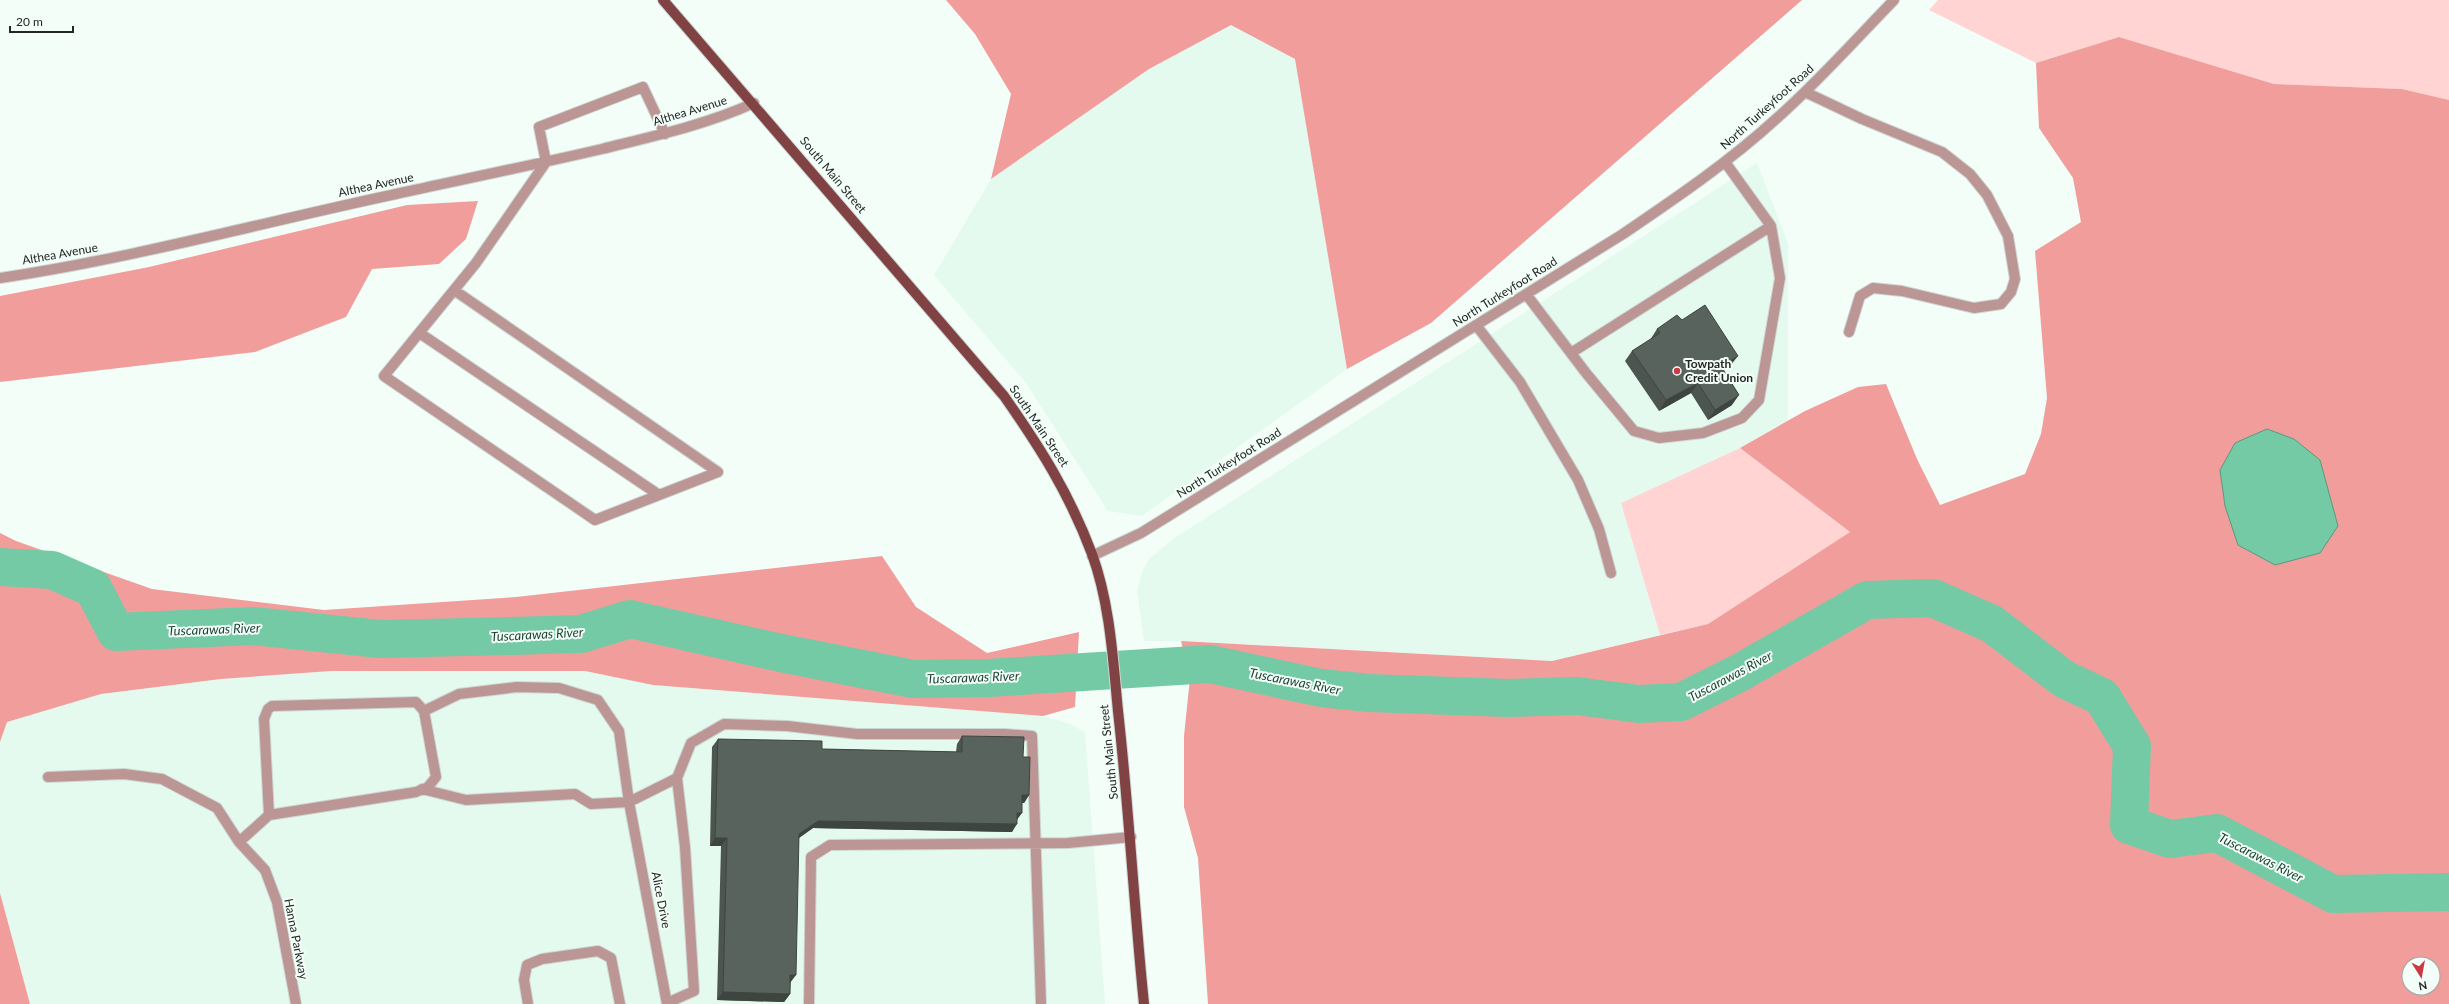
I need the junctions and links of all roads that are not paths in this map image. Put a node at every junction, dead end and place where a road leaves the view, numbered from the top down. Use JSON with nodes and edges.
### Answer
{"nodes":[{"id":1,"x":664,"y":0,"type":"edge"},
{"id":2,"x":1894,"y":0,"type":"edge"},
{"id":3,"x":1805,"y":92,"type":"junction"},
{"id":4,"x":754,"y":103,"type":"junction"},
{"id":5,"x":665,"y":134,"type":"junction"},
{"id":6,"x":546,"y":162,"type":"junction"},
{"id":7,"x":1725,"y":162,"type":"junction"},
{"id":8,"x":1771,"y":226,"type":"junction"},
{"id":9,"x":0,"y":278,"type":"edge"},
{"id":10,"x":454,"y":290,"type":"junction"},
{"id":11,"x":1526,"y":294,"type":"junction"},
{"id":12,"x":1476,"y":325,"type":"junction"},
{"id":13,"x":1849,"y":332,"type":"dead end"},
{"id":14,"x":421,"y":334,"type":"junction"},
{"id":15,"x":1571,"y":353,"type":"junction"},
{"id":16,"x":660,"y":495,"type":"junction"},
{"id":17,"x":1092,"y":556,"type":"junction"},
{"id":18,"x":1611,"y":574,"type":"dead end"},
{"id":19,"x":424,"y":711,"type":"junction"},
{"id":20,"x":48,"y":777,"type":"dead end"},
{"id":21,"x":677,"y":778,"type":"junction"},
{"id":22,"x":422,"y":789,"type":"junction"},
{"id":23,"x":628,"y":802,"type":"junction"},
{"id":24,"x":270,"y":815,"type":"junction"},
{"id":25,"x":1131,"y":837,"type":"junction"},
{"id":26,"x":239,"y":842,"type":"junction"},
{"id":27,"x":1035,"y":843,"type":"junction"},
{"id":28,"x":667,"y":1003,"type":"edge"},
{"id":29,"x":296,"y":1004,"type":"edge"},
{"id":30,"x":528,"y":1004,"type":"edge"},
{"id":31,"x":620,"y":1004,"type":"edge"},
{"id":32,"x":809,"y":1004,"type":"edge"},
{"id":33,"x":1040,"y":1004,"type":"edge"},
{"id":34,"x":1144,"y":1004,"type":"edge"}],
"edges":[{"from":1,"to":4,"type":"main road","name":"South Main Street"},
{"from":2,"to":3,"type":"street","name":"North Turkeyfoot Road"},
{"from":3,"to":7,"type":"street","name":"North Turkeyfoot Road"},
{"from":3,"to":13,"type":"street"},
{"from":4,"to":5,"type":"street","name":"Althea Avenue"},
{"from":4,"to":17,"type":"main road","name":"South Main Street"},
{"from":5,"to":6,"type":"street","name":"Althea Avenue"},
{"from":5,"to":6,"type":"street"},
{"from":6,"to":9,"type":"street","name":"Althea Avenue"},
{"from":6,"to":10,"type":"street"},
{"from":7,"to":8,"type":"street"},
{"from":7,"to":11,"type":"street","name":"North Turkeyfoot Road"},
{"from":8,"to":15,"type":"street"},
{"from":8,"to":15,"type":"street"},
{"from":10,"to":14,"type":"street"},
{"from":10,"to":16,"type":"street"},
{"from":11,"to":12,"type":"street","name":"North Turkeyfoot Road"},
{"from":11,"to":15,"type":"street"},
{"from":12,"to":17,"type":"street","name":"North Turkeyfoot Road"},
{"from":12,"to":18,"type":"street"},
{"from":14,"to":16,"type":"street"},
{"from":14,"to":16,"type":"street"},
{"from":17,"to":25,"type":"main road","name":"South Main Street"},
{"from":19,"to":22,"type":"street"},
{"from":19,"to":23,"type":"street","name":"Alice Drive"},
{"from":19,"to":24,"type":"street"},
{"from":20,"to":26,"type":"street","name":"Hanna Parkway"},
{"from":21,"to":23,"type":"street"},
{"from":21,"to":27,"type":"street"},
{"from":21,"to":28,"type":"street"},
{"from":22,"to":23,"type":"street"},
{"from":22,"to":24,"type":"street"},
{"from":23,"to":28,"type":"street","name":"Alice Drive"},
{"from":24,"to":26,"type":"street"},
{"from":25,"to":27,"type":"street"},
{"from":25,"to":34,"type":"main road","name":"South Main Street"},
{"from":26,"to":29,"type":"street","name":"Hanna Parkway"},
{"from":27,"to":32,"type":"street"},
{"from":27,"to":33,"type":"street"},
{"from":30,"to":31,"type":"street"}]}
